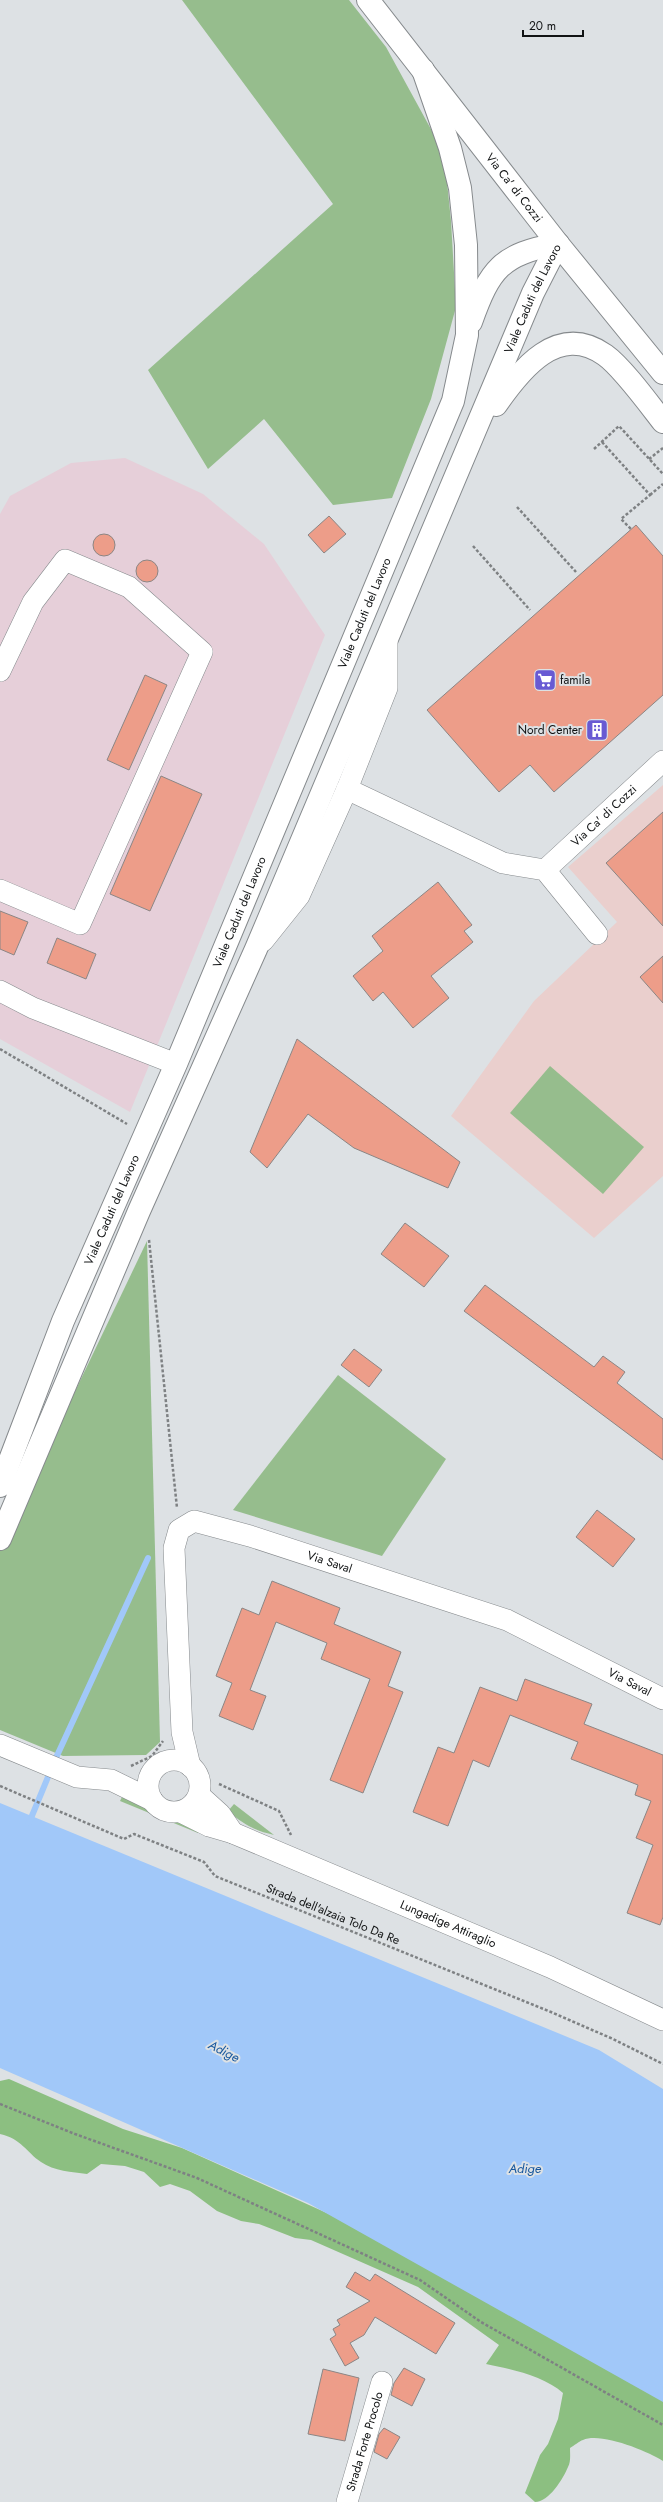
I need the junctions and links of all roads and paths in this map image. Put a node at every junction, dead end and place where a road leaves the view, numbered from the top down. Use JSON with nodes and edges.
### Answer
{"nodes":[{"id":1,"x":368,"y":0,"type":"edge"},
{"id":2,"x":423,"y":70,"type":"junction"},
{"id":3,"x":558,"y":244,"type":"junction"},
{"id":4,"x":467,"y":335,"type":"junction"},
{"id":5,"x":663,"y":373,"type":"edge"},
{"id":6,"x":663,"y":422,"type":"edge"},
{"id":7,"x":472,"y":438,"type":"junction"},
{"id":8,"x":602,"y":442,"type":"junction"},
{"id":9,"x":663,"y":448,"type":"edge"},
{"id":10,"x":594,"y":449,"type":"dead end"},
{"id":11,"x":650,"y":459,"type":"junction"},
{"id":12,"x":663,"y":474,"type":"edge"},
{"id":13,"x":663,"y":484,"type":"edge"},
{"id":14,"x":650,"y":495,"type":"junction"},
{"id":15,"x":518,"y":508,"type":"dead end"},
{"id":16,"x":631,"y":530,"type":"dead end"},
{"id":17,"x":473,"y":546,"type":"dead end"},
{"id":18,"x":576,"y":572,"type":"dead end"},
{"id":19,"x":530,"y":610,"type":"dead end"},
{"id":20,"x":387,"y":637,"type":"junction"},
{"id":21,"x":0,"y":671,"type":"edge"},
{"id":22,"x":663,"y":761,"type":"edge"},
{"id":23,"x":346,"y":789,"type":"junction"},
{"id":24,"x":545,"y":870,"type":"junction"},
{"id":25,"x":0,"y":890,"type":"edge"},
{"id":26,"x":598,"y":934,"type":"dead end"},
{"id":27,"x":256,"y":949,"type":"junction"},
{"id":28,"x":0,"y":991,"type":"edge"},
{"id":29,"x":0,"y":1049,"type":"edge"},
{"id":30,"x":176,"y":1064,"type":"junction"},
{"id":31,"x":145,"y":1134,"type":"junction"},
{"id":32,"x":140,"y":1211,"type":"junction"},
{"id":33,"x":0,"y":1486,"type":"edge"},
{"id":34,"x":179,"y":1530,"type":"junction"},
{"id":35,"x":0,"y":1539,"type":"edge"},
{"id":36,"x":663,"y":1699,"type":"edge"},
{"id":37,"x":182,"y":1732,"type":"junction"},
{"id":38,"x":0,"y":1745,"type":"edge"},
{"id":39,"x":127,"y":1766,"type":"dead end"},
{"id":40,"x":172,"y":1766,"type":"junction"},
{"id":41,"x":111,"y":1780,"type":"junction"},
{"id":42,"x":0,"y":1786,"type":"edge"},
{"id":43,"x":199,"y":1795,"type":"junction"},
{"id":44,"x":152,"y":1800,"type":"junction"},
{"id":45,"x":180,"y":1812,"type":"junction"},
{"id":46,"x":233,"y":1833,"type":"junction"},
{"id":47,"x":663,"y":2020,"type":"edge"},
{"id":48,"x":663,"y":2064,"type":"edge"},
{"id":49,"x":0,"y":2104,"type":"edge"},
{"id":50,"x":382,"y":2382,"type":"dead end"},
{"id":51,"x":663,"y":2425,"type":"edge"},
{"id":52,"x":347,"y":2502,"type":"edge"}],
"edges":[{"from":1,"to":2,"type":"main road","name":"Via Ca' di Cozzi"},
{"from":2,"to":3,"type":"main road","name":"Via Ca' di Cozzi"},
{"from":2,"to":4,"type":"main road","name":"Viale Caduti del Lavoro"},
{"from":3,"to":4,"type":"main road","name":"Viale Caduti del Lavoro"},
{"from":3,"to":5,"type":"main road","name":"Via Ca' di Cozzi"},
{"from":3,"to":7,"type":"main road","name":"Viale Caduti del Lavoro"},
{"from":4,"to":30,"type":"main road","name":"Viale Caduti del Lavoro"},
{"from":6,"to":7,"type":"main road","name":"Viale Caduti del Lavoro"},
{"from":7,"to":20,"type":"main road","name":"Viale Caduti del Lavoro"},
{"from":8,"to":10,"type":"path"},
{"from":8,"to":11,"type":"path"},
{"from":8,"to":14,"type":"path"},
{"from":9,"to":11,"type":"path"},
{"from":11,"to":12,"type":"path"},
{"from":13,"to":14,"type":"path"},
{"from":14,"to":16,"type":"path"},
{"from":15,"to":18,"type":"path"},
{"from":17,"to":19,"type":"path"},
{"from":20,"to":23,"type":"street","name":"Viale Caduti del Lavoro"},
{"from":20,"to":27,"type":"main road","name":"Viale Caduti del Lavoro"},
{"from":21,"to":25,"type":"street"},
{"from":22,"to":24,"type":"street","name":"Via Ca' di Cozzi"},
{"from":23,"to":24,"type":"street"},
{"from":23,"to":27,"type":"street","name":"Viale Caduti del Lavoro"},
{"from":24,"to":26,"type":"street"},
{"from":27,"to":32,"type":"main road","name":"Viale Caduti del Lavoro"},
{"from":28,"to":30,"type":"street"},
{"from":29,"to":31,"type":"path"},
{"from":30,"to":31,"type":"main road","name":"Viale Caduti del Lavoro"},
{"from":31,"to":33,"type":"main road","name":"Viale Caduti del Lavoro"},
{"from":32,"to":34,"type":"path"},
{"from":32,"to":35,"type":"main road","name":"Viale Caduti del Lavoro"},
{"from":34,"to":36,"type":"street","name":"Via Saval"},
{"from":34,"to":37,"type":"street"},
{"from":37,"to":39,"type":"path"},
{"from":37,"to":40,"type":"street"},
{"from":38,"to":41,"type":"street","name":"Lungadige Attiraglio"},
{"from":40,"to":41,"type":"street","name":"Lungadige Attiraglio"},
{"from":40,"to":43,"type":"street"},
{"from":40,"to":44,"type":"street"},
{"from":41,"to":44,"type":"street","name":"Lungadige Attiraglio"},
{"from":42,"to":48,"type":"path","name":"Strada dell'alzaia Tolo Da Re"},
{"from":43,"to":45,"type":"street"},
{"from":43,"to":46,"type":"street"},
{"from":44,"to":45,"type":"street","name":"Lungadige Attiraglio"},
{"from":45,"to":46,"type":"street","name":"Lungadige Attiraglio"},
{"from":46,"to":47,"type":"street","name":"Lungadige Attiraglio"},
{"from":49,"to":51,"type":"path"},
{"from":50,"to":52,"type":"street","name":"Strada Forte Procolo"}]}
